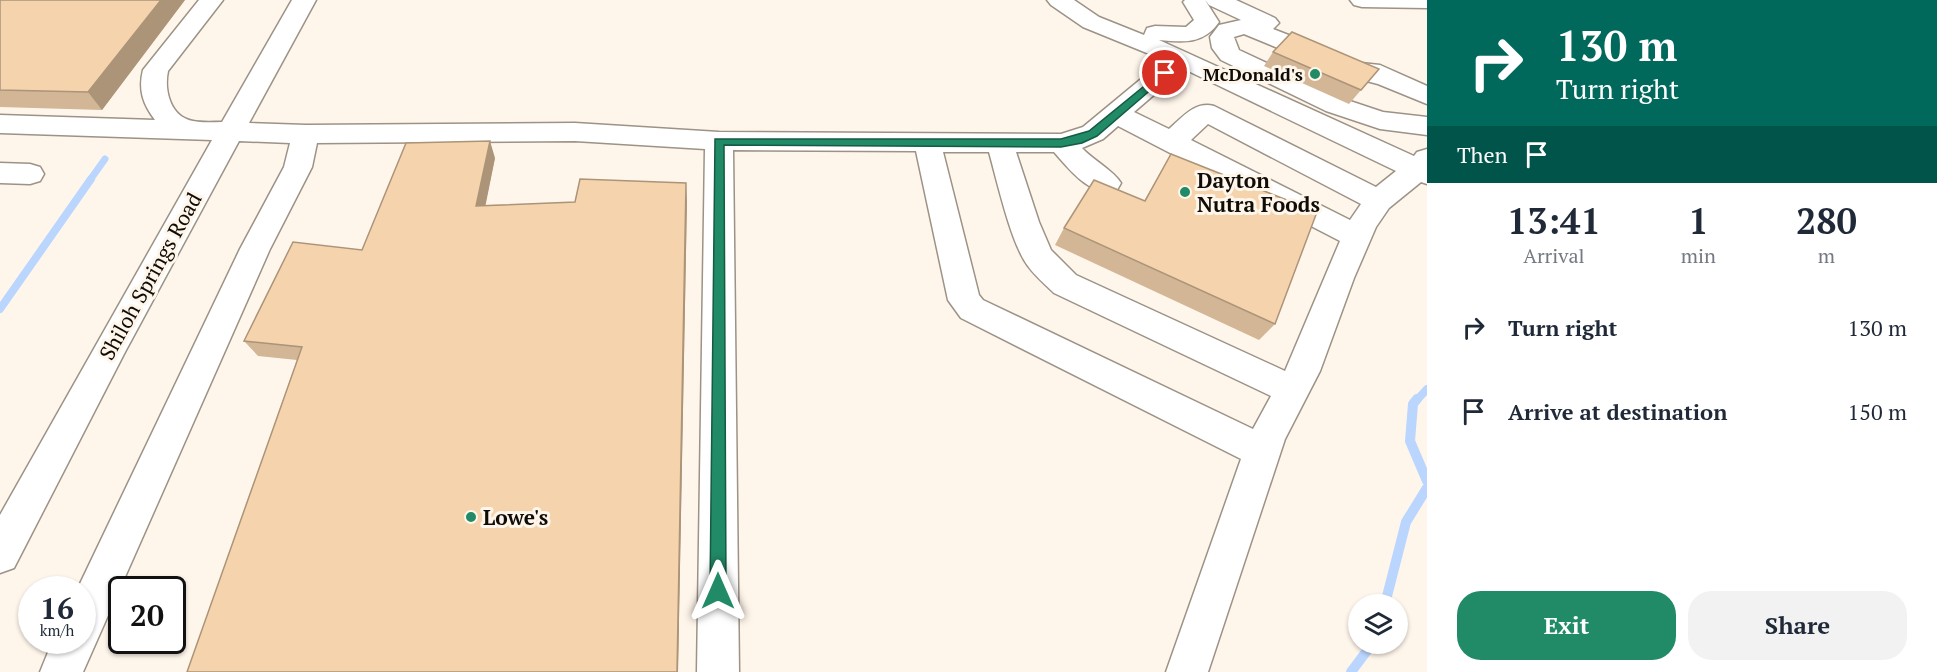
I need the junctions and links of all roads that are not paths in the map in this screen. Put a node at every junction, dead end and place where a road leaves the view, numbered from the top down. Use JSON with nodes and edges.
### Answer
{"nodes":[{"id":1,"x":211,"y":0,"type":"edge"},
{"id":2,"x":303,"y":0,"type":"edge"},
{"id":3,"x":1059,"y":0,"type":"edge"},
{"id":4,"x":1362,"y":0,"type":"edge"},
{"id":5,"x":1203,"y":1,"type":"edge"},
{"id":6,"x":1427,"y":1,"type":"edge"},
{"id":7,"x":1089,"y":11,"type":"edge"},
{"id":8,"x":290,"y":12,"type":"edge"},
{"id":9,"x":1149,"y":38,"type":"junction"},
{"id":10,"x":1181,"y":58,"type":"junction"},
{"id":11,"x":1390,"y":79,"type":"junction"},
{"id":12,"x":1427,"y":96,"type":"edge"},
{"id":13,"x":1117,"y":114,"type":"junction"},
{"id":14,"x":0,"y":124,"type":"edge"},
{"id":15,"x":1427,"y":126,"type":"edge"},
{"id":16,"x":184,"y":129,"type":"junction"},
{"id":17,"x":231,"y":131,"type":"junction"},
{"id":18,"x":306,"y":134,"type":"junction"},
{"id":19,"x":719,"y":141,"type":"junction"},
{"id":20,"x":1173,"y":142,"type":"junction"},
{"id":21,"x":1000,"y":143,"type":"junction"},
{"id":22,"x":1061,"y":143,"type":"junction"},
{"id":23,"x":928,"y":144,"type":"junction"},
{"id":24,"x":1424,"y":168,"type":"edge"},
{"id":25,"x":0,"y":173,"type":"edge"},
{"id":26,"x":30,"y":174,"type":"dead end"},
{"id":27,"x":1107,"y":183,"type":"edge"},
{"id":28,"x":1379,"y":201,"type":"junction"},
{"id":29,"x":1357,"y":237,"type":"junction"},
{"id":30,"x":1292,"y":390,"type":"junction"},
{"id":31,"x":1263,"y":452,"type":"junction"},
{"id":32,"x":0,"y":554,"type":"edge"},
{"id":33,"x":96,"y":594,"type":"edge"},
{"id":34,"x":69,"y":654,"type":"edge"},
{"id":35,"x":61,"y":672,"type":"edge"},
{"id":36,"x":718,"y":672,"type":"edge"},
{"id":37,"x":1187,"y":672,"type":"edge"}],
"edges":[{"from":1,"to":16,"type":"street"},
{"from":2,"to":8,"type":"street","name":"Shiloh Springs Road"},
{"from":3,"to":7,"type":"street"},
{"from":4,"to":6,"type":"street"},
{"from":5,"to":9,"type":"street"},
{"from":5,"to":11,"type":"street"},
{"from":7,"to":9,"type":"street"},
{"from":8,"to":17,"type":"street","name":"Shiloh Springs Road"},
{"from":9,"to":10,"type":"street"},
{"from":10,"to":13,"type":"street"},
{"from":10,"to":24,"type":"street"},
{"from":11,"to":12,"type":"street"},
{"from":11,"to":15,"type":"street"},
{"from":13,"to":20,"type":"street"},
{"from":13,"to":22,"type":"street"},
{"from":14,"to":16,"type":"street"},
{"from":16,"to":17,"type":"street"},
{"from":17,"to":18,"type":"street"},
{"from":17,"to":32,"type":"street","name":"Shiloh Springs Road"},
{"from":18,"to":19,"type":"street"},
{"from":18,"to":33,"type":"street"},
{"from":19,"to":23,"type":"street"},
{"from":19,"to":36,"type":"street"},
{"from":20,"to":28,"type":"street"},
{"from":20,"to":29,"type":"street"},
{"from":21,"to":22,"type":"street"},
{"from":21,"to":23,"type":"street"},
{"from":21,"to":30,"type":"street"},
{"from":22,"to":27,"type":"street"},
{"from":23,"to":31,"type":"street"},
{"from":24,"to":28,"type":"street"},
{"from":25,"to":26,"type":"street"},
{"from":28,"to":29,"type":"street"},
{"from":29,"to":30,"type":"street"},
{"from":30,"to":31,"type":"street"},
{"from":31,"to":37,"type":"street"},
{"from":34,"to":35,"type":"street"}]}
